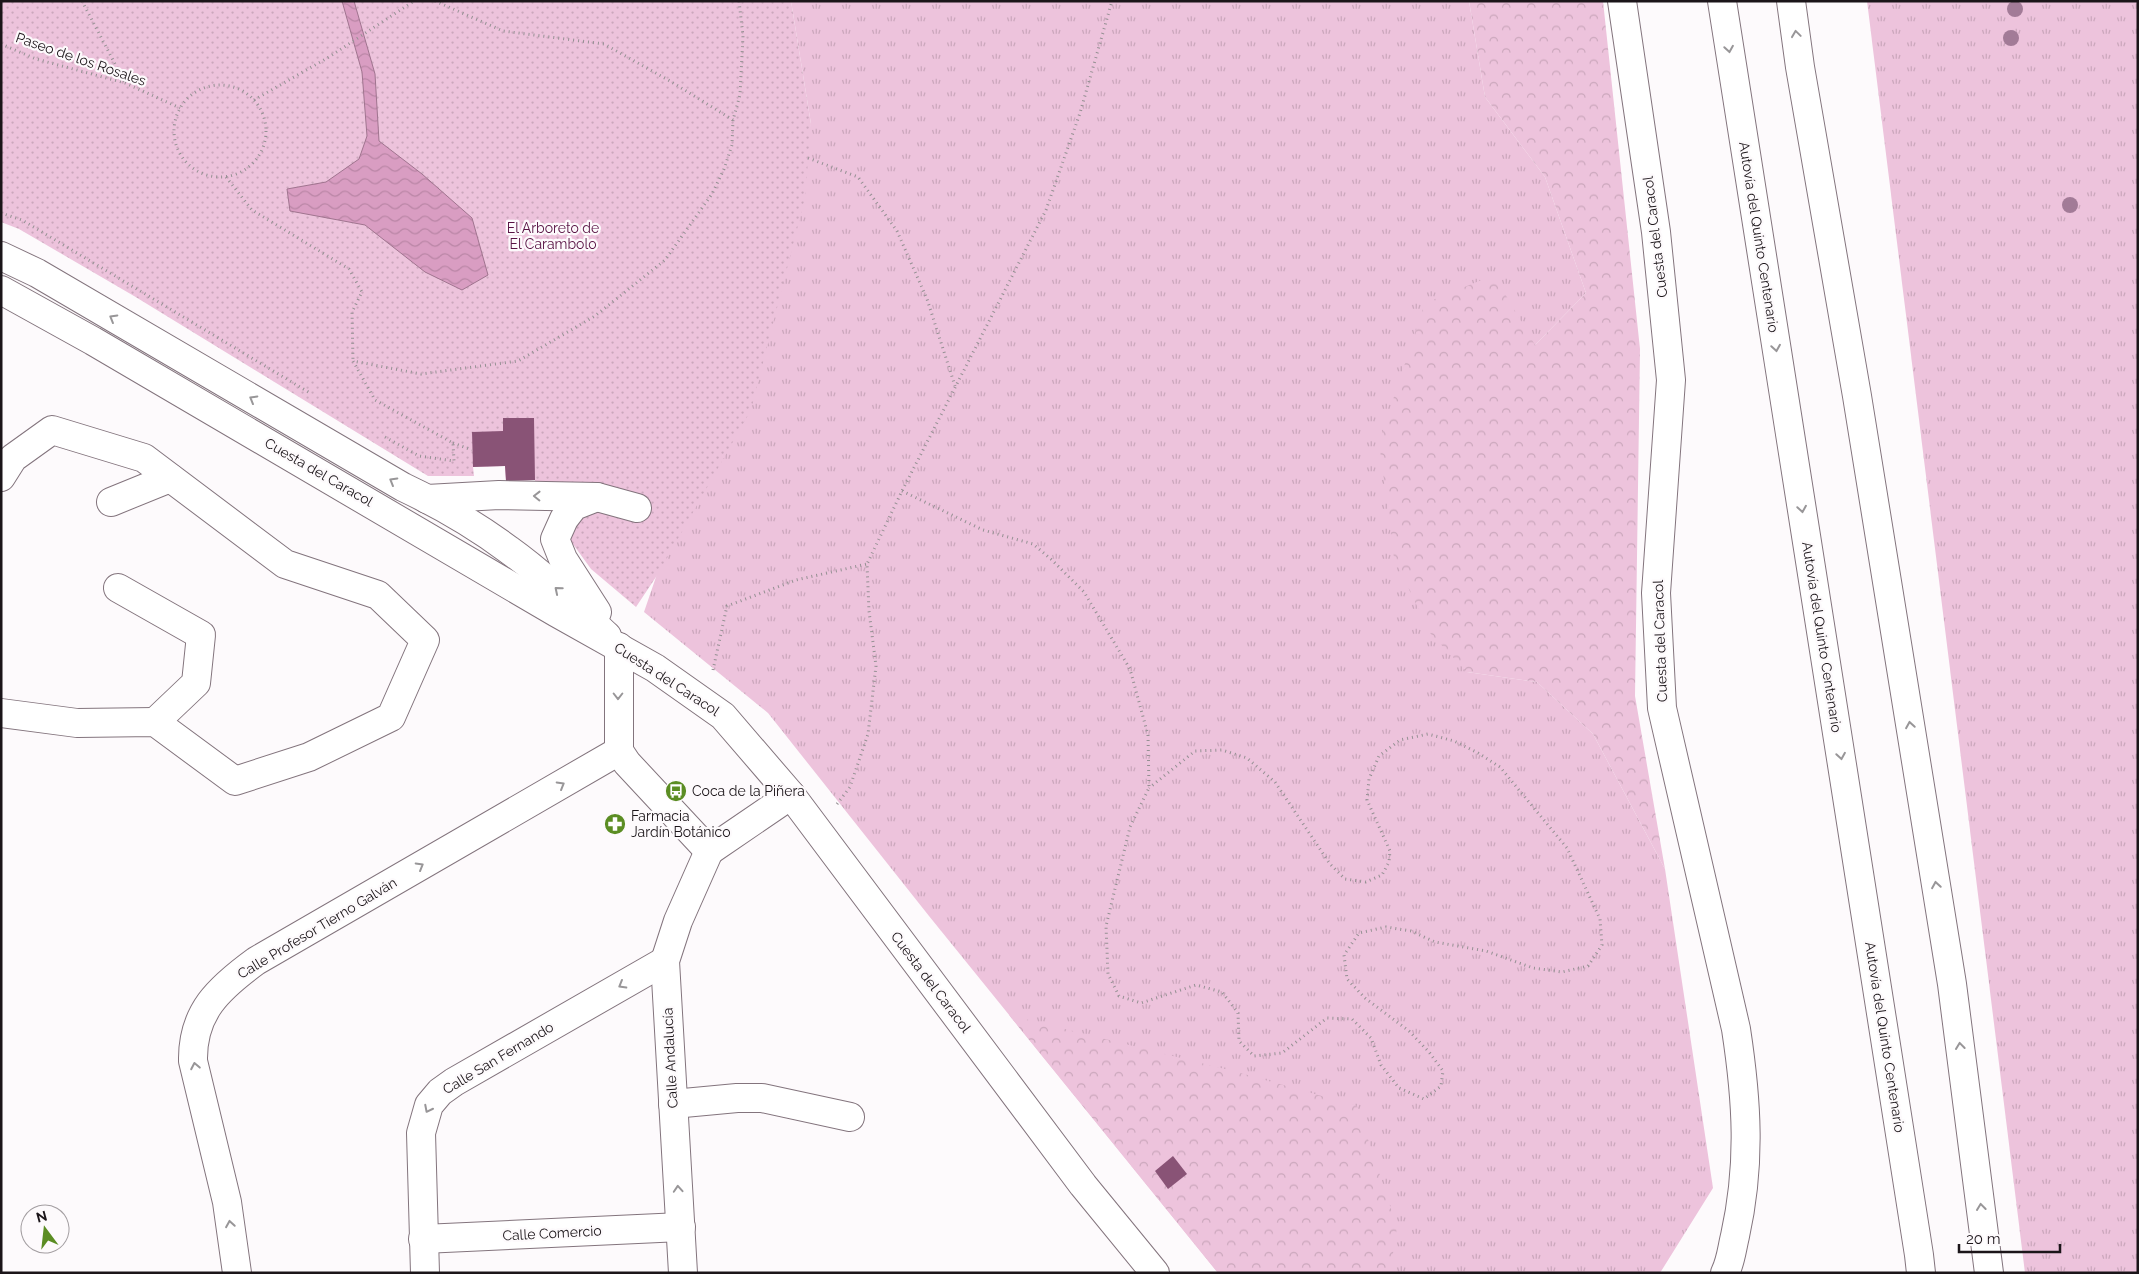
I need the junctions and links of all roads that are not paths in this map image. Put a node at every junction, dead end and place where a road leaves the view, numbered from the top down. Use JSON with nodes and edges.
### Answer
{"nodes":[{"id":1,"x":1622,"y":1,"type":"edge"},
{"id":2,"x":1722,"y":1,"type":"edge"},
{"id":3,"x":1791,"y":1,"type":"edge"},
{"id":4,"x":1,"y":256,"type":"edge"},
{"id":5,"x":1,"y":290,"type":"edge"},
{"id":6,"x":1,"y":477,"type":"edge"},
{"id":7,"x":170,"y":478,"type":"junction"},
{"id":8,"x":597,"y":497,"type":"junction"},
{"id":9,"x":427,"y":499,"type":"junction"},
{"id":10,"x":111,"y":502,"type":"dead end"},
{"id":11,"x":637,"y":508,"type":"dead end"},
{"id":12,"x":118,"y":588,"type":"dead end"},
{"id":13,"x":619,"y":647,"type":"junction"},
{"id":14,"x":1,"y":713,"type":"edge"},
{"id":15,"x":155,"y":722,"type":"junction"},
{"id":16,"x":619,"y":751,"type":"junction"},
{"id":17,"x":791,"y":795,"type":"junction"},
{"id":18,"x":709,"y":851,"type":"junction"},
{"id":19,"x":665,"y":961,"type":"junction"},
{"id":20,"x":673,"y":1104,"type":"junction"},
{"id":21,"x":850,"y":1118,"type":"dead end"},
{"id":22,"x":681,"y":1227,"type":"junction"},
{"id":23,"x":423,"y":1239,"type":"junction"},
{"id":24,"x":237,"y":1273,"type":"edge"},
{"id":25,"x":425,"y":1273,"type":"edge"},
{"id":26,"x":683,"y":1273,"type":"edge"},
{"id":27,"x":1155,"y":1273,"type":"edge"},
{"id":28,"x":1725,"y":1273,"type":"edge"},
{"id":29,"x":1920,"y":1273,"type":"edge"},
{"id":30,"x":1989,"y":1273,"type":"edge"}],
"edges":[{"from":1,"to":28,"type":"main road","name":"Cuesta del Caracol"},
{"from":2,"to":29,"type":"main road","name":"Autovía del Quinto Centenario","one_way":true},
{"from":30,"to":3,"type":"main road","one_way":true},
{"from":9,"to":4,"type":"main road","one_way":true},
{"from":5,"to":13,"type":"main road","name":"Cuesta del Caracol"},
{"from":6,"to":7,"type":"main road"},
{"from":7,"to":10,"type":"main road"},
{"from":7,"to":15,"type":"main road"},
{"from":8,"to":9,"type":"main road","one_way":true},
{"from":8,"to":11,"type":"main road"},
{"from":8,"to":13,"type":"main road"},
{"from":13,"to":9,"type":"main road","one_way":true},
{"from":12,"to":15,"type":"main road"},
{"from":13,"to":16,"type":"main road","one_way":true},
{"from":13,"to":17,"type":"main road","name":"Cuesta del Caracol"},
{"from":14,"to":15,"type":"main road"},
{"from":16,"to":18,"type":"main road"},
{"from":24,"to":16,"type":"main road","name":"Calle Profesor Tierno Galván","one_way":true},
{"from":17,"to":18,"type":"main road"},
{"from":17,"to":27,"type":"main road","name":"Cuesta del Caracol"},
{"from":18,"to":19,"type":"main road","name":"Calle Andalucía"},
{"from":19,"to":20,"type":"main road","name":"Calle Andalucía"},
{"from":19,"to":23,"type":"main road","name":"Calle San Fernando","one_way":true},
{"from":20,"to":21,"type":"main road"},
{"from":22,"to":20,"type":"main road","name":"Calle Andalucía","one_way":true},
{"from":22,"to":23,"type":"main road","name":"Calle Comercio"},
{"from":22,"to":26,"type":"main road","name":"Calle Andalucía"},
{"from":23,"to":25,"type":"main road","name":"Calle San Fernando"}]}
